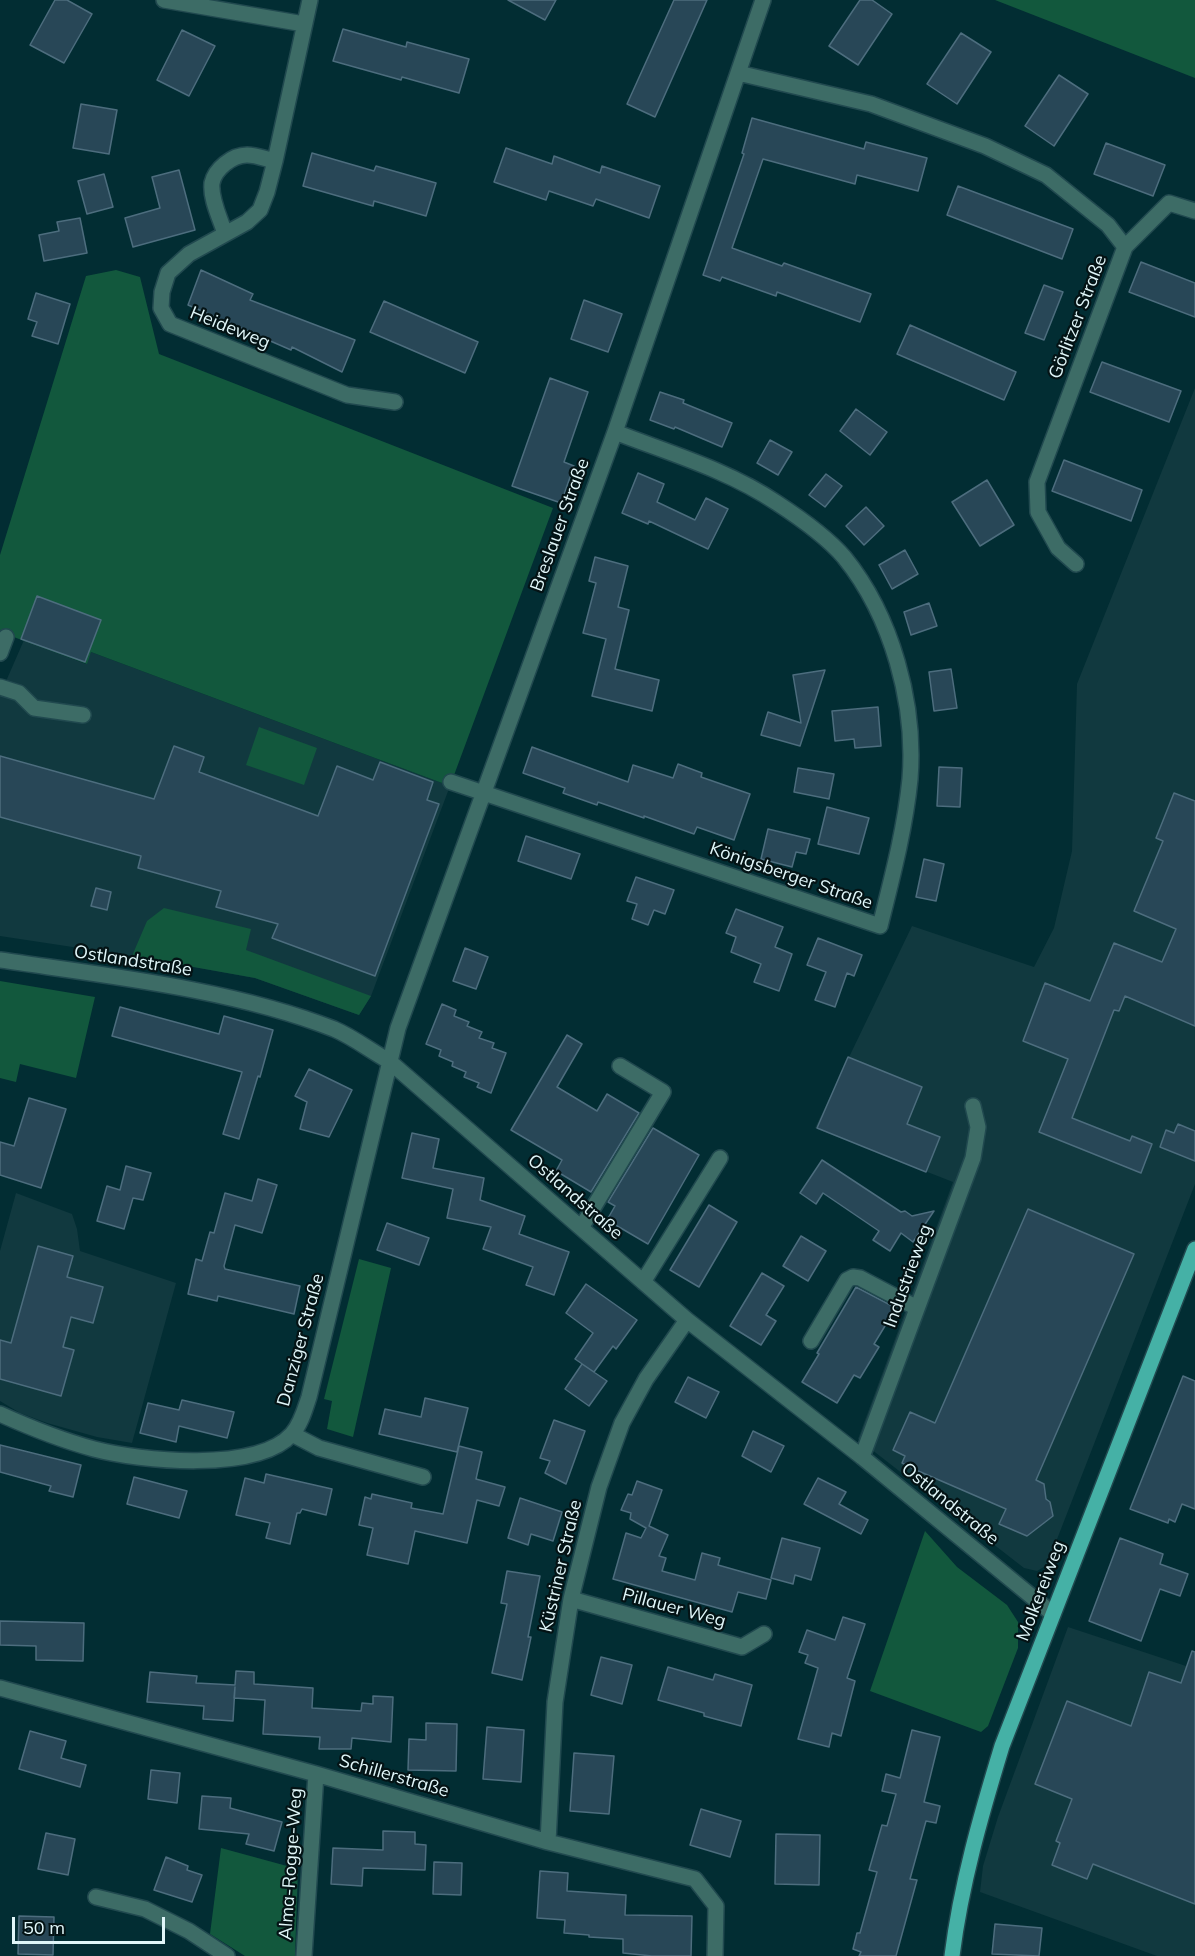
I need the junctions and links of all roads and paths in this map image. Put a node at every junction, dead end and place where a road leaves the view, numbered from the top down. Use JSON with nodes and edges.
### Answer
{"nodes":[{"id":1,"x":164,"y":0,"type":"edge"},
{"id":2,"x":310,"y":0,"type":"edge"},
{"id":3,"x":763,"y":0,"type":"edge"},
{"id":4,"x":304,"y":24,"type":"junction"},
{"id":5,"x":738,"y":73,"type":"junction"},
{"id":6,"x":275,"y":161,"type":"junction"},
{"id":7,"x":1195,"y":212,"type":"edge"},
{"id":8,"x":225,"y":234,"type":"junction"},
{"id":9,"x":1125,"y":247,"type":"junction"},
{"id":10,"x":395,"y":402,"type":"dead end"},
{"id":11,"x":615,"y":432,"type":"junction"},
{"id":12,"x":1076,"y":564,"type":"dead end"},
{"id":13,"x":6,"y":637,"type":"dead end"},
{"id":14,"x":0,"y":652,"type":"edge"},
{"id":15,"x":0,"y":687,"type":"edge"},
{"id":16,"x":83,"y":715,"type":"dead end"},
{"id":17,"x":451,"y":782,"type":"dead end"},
{"id":18,"x":483,"y":792,"type":"junction"},
{"id":19,"x":0,"y":960,"type":"edge"},
{"id":20,"x":389,"y":1061,"type":"junction"},
{"id":21,"x":620,"y":1066,"type":"dead end"},
{"id":22,"x":973,"y":1106,"type":"dead end"},
{"id":23,"x":720,"y":1158,"type":"dead end"},
{"id":24,"x":580,"y":1228,"type":"junction"},
{"id":25,"x":1195,"y":1249,"type":"edge"},
{"id":26,"x":643,"y":1282,"type":"junction"},
{"id":27,"x":917,"y":1308,"type":"junction"},
{"id":28,"x":687,"y":1320,"type":"junction"},
{"id":29,"x":812,"y":1341,"type":"dead end"},
{"id":30,"x":0,"y":1414,"type":"edge"},
{"id":31,"x":292,"y":1434,"type":"junction"},
{"id":32,"x":862,"y":1457,"type":"junction"},
{"id":33,"x":423,"y":1477,"type":"dead end"},
{"id":34,"x":571,"y":1599,"type":"junction"},
{"id":35,"x":1053,"y":1614,"type":"junction"},
{"id":36,"x":764,"y":1634,"type":"dead end"},
{"id":37,"x":0,"y":1688,"type":"edge"},
{"id":38,"x":316,"y":1774,"type":"junction"},
{"id":39,"x":549,"y":1842,"type":"junction"},
{"id":40,"x":96,"y":1897,"type":"dead end"},
{"id":41,"x":227,"y":1956,"type":"edge"},
{"id":42,"x":304,"y":1956,"type":"edge"},
{"id":43,"x":715,"y":1956,"type":"edge"},
{"id":44,"x":952,"y":1956,"type":"edge"}],
"edges":[{"from":1,"to":4,"type":"street"},
{"from":2,"to":4,"type":"street","name":"Heideweg"},
{"from":3,"to":5,"type":"street","name":"Breslauer Straße"},
{"from":4,"to":6,"type":"street","name":"Heideweg"},
{"from":5,"to":9,"type":"street","name":"Görlitzer Straße"},
{"from":5,"to":11,"type":"street","name":"Breslauer Straße"},
{"from":6,"to":8,"type":"street","name":"Heideweg"},
{"from":6,"to":8,"type":"street"},
{"from":7,"to":9,"type":"street"},
{"from":8,"to":10,"type":"street","name":"Heideweg"},
{"from":9,"to":12,"type":"street","name":"Görlitzer Straße"},
{"from":11,"to":18,"type":"street","name":"Breslauer Straße"},
{"from":11,"to":18,"type":"street","name":"Königsberger Straße"},
{"from":13,"to":14,"type":"street"},
{"from":15,"to":16,"type":"street"},
{"from":17,"to":18,"type":"street"},
{"from":18,"to":20,"type":"street","name":"Breslauer Straße"},
{"from":19,"to":20,"type":"street","name":"Ostlandstraße"},
{"from":20,"to":24,"type":"street","name":"Ostlandstraße"},
{"from":20,"to":31,"type":"street","name":"Danziger Straße"},
{"from":21,"to":24,"type":"street"},
{"from":22,"to":27,"type":"street","name":"Industrieweg"},
{"from":23,"to":26,"type":"street"},
{"from":24,"to":26,"type":"street","name":"Ostlandstraße"},
{"from":25,"to":35,"type":"main road","name":"Molkereiweg"},
{"from":26,"to":28,"type":"street","name":"Ostlandstraße"},
{"from":27,"to":29,"type":"street"},
{"from":27,"to":32,"type":"street","name":"Industrieweg"},
{"from":28,"to":32,"type":"street","name":"Ostlandstraße"},
{"from":28,"to":34,"type":"street","name":"Küstriner Straße"},
{"from":30,"to":31,"type":"street","name":"Danziger Straße"},
{"from":31,"to":33,"type":"street"},
{"from":32,"to":35,"type":"street","name":"Ostlandstraße"},
{"from":34,"to":36,"type":"street","name":"Pillauer Weg"},
{"from":34,"to":39,"type":"street","name":"Küstriner Straße"},
{"from":35,"to":44,"type":"main road","name":"Molkereiweg"},
{"from":37,"to":38,"type":"street","name":"Schillerstraße"},
{"from":38,"to":39,"type":"street","name":"Schillerstraße"},
{"from":38,"to":42,"type":"street","name":"Alma-Rogge-Weg"},
{"from":39,"to":43,"type":"street","name":"Schillerstraße"},
{"from":40,"to":41,"type":"street"}]}
